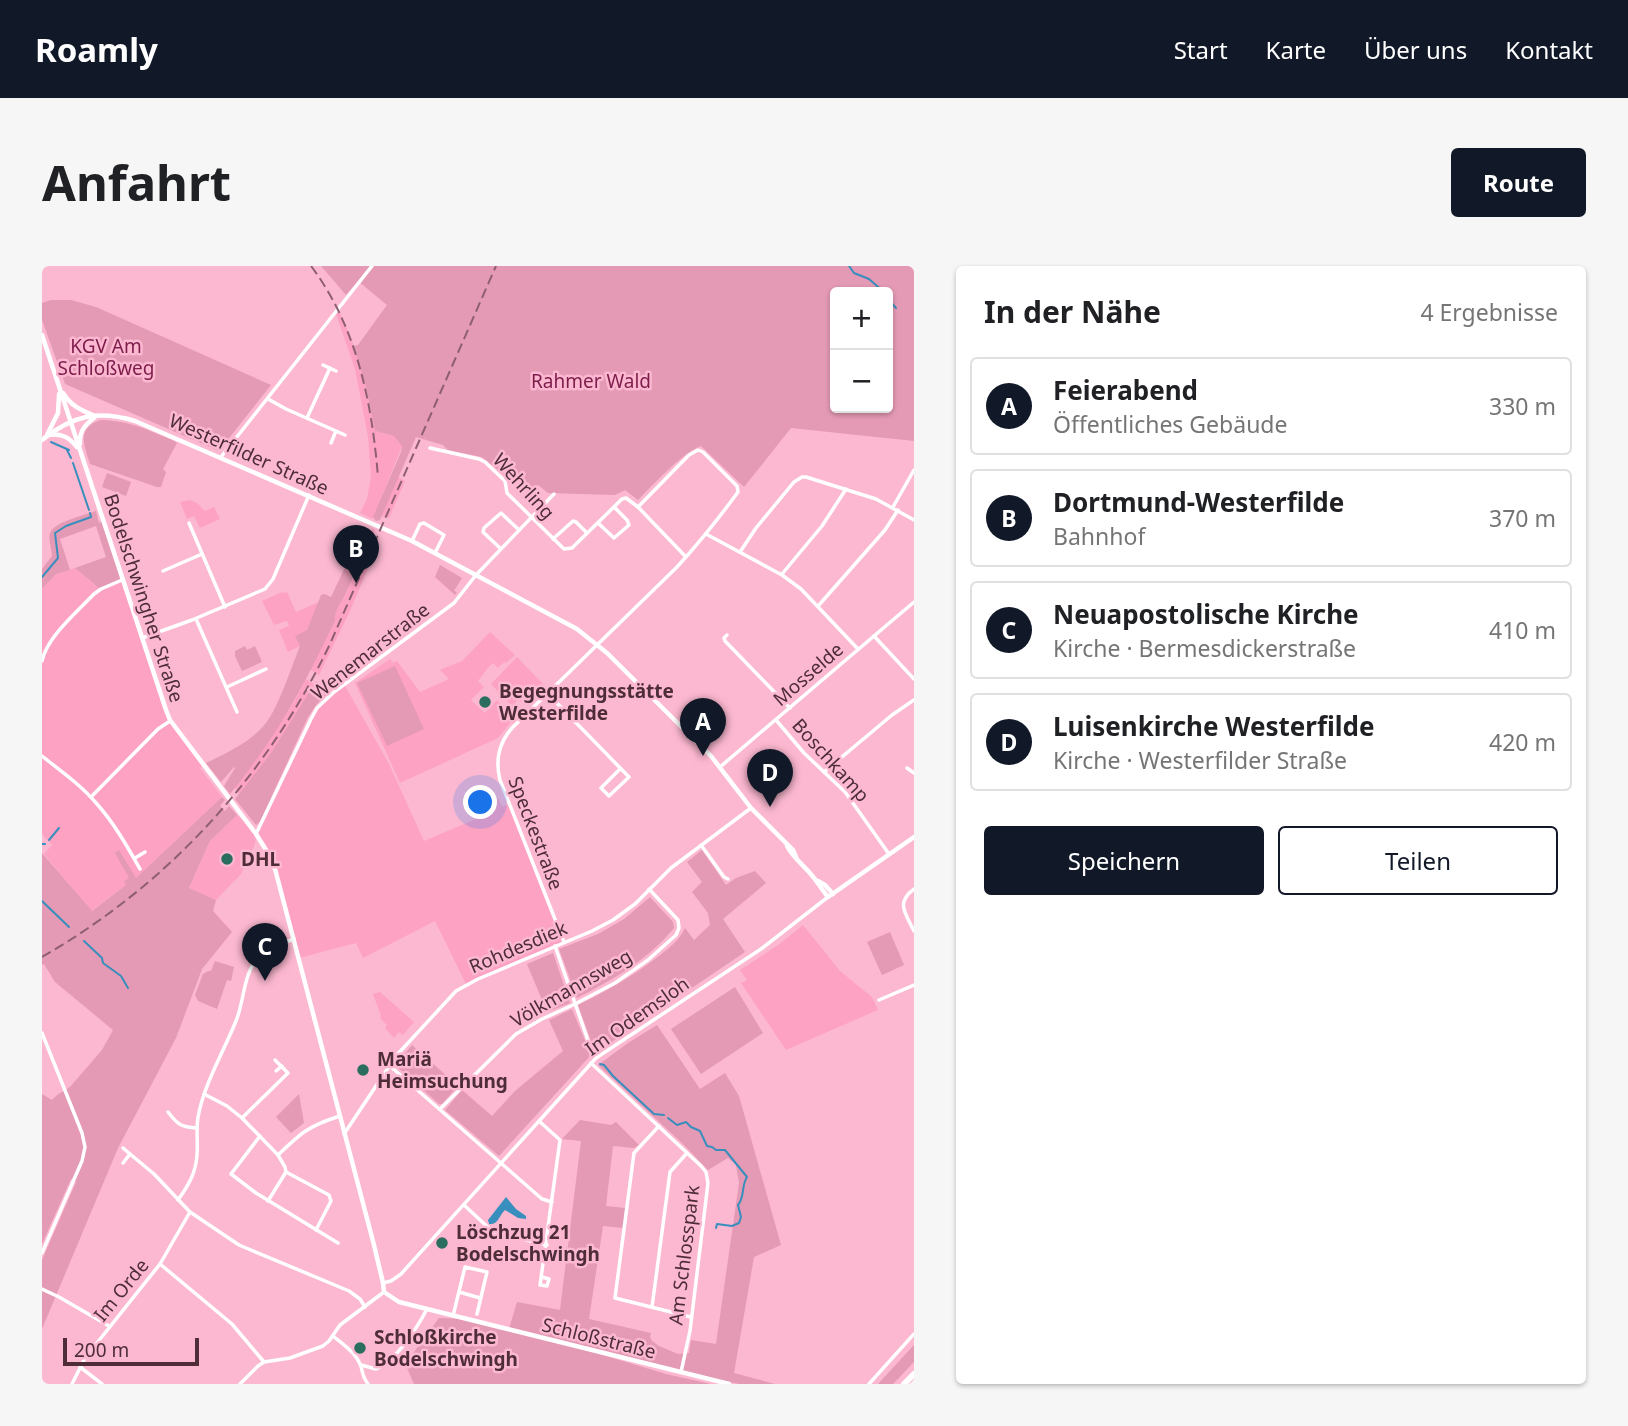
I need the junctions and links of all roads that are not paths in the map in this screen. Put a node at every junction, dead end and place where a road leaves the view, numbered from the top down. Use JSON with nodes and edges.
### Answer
{"nodes":[{"id":1,"x":372,"y":266,"type":"edge"},
{"id":2,"x":42,"y":335,"type":"edge"},
{"id":3,"x":323,"y":365,"type":"dead end"},
{"id":4,"x":330,"y":368,"type":"junction"},
{"id":5,"x":336,"y":371,"type":"dead end"},
{"id":6,"x":58,"y":387,"type":"junction"},
{"id":7,"x":267,"y":399,"type":"junction"},
{"id":8,"x":95,"y":416,"type":"junction"},
{"id":9,"x":307,"y":418,"type":"junction"},
{"id":10,"x":70,"y":422,"type":"junction"},
{"id":11,"x":336,"y":431,"type":"junction"},
{"id":12,"x":345,"y":435,"type":"dead end"},
{"id":13,"x":45,"y":438,"type":"edge"},
{"id":14,"x":331,"y":443,"type":"dead end"},
{"id":15,"x":430,"y":449,"type":"dead end"},
{"id":16,"x":80,"y":452,"type":"junction"},
{"id":17,"x":221,"y":457,"type":"junction"},
{"id":18,"x":914,"y":470,"type":"edge"},
{"id":19,"x":846,"y":489,"type":"junction"},
{"id":20,"x":309,"y":495,"type":"junction"},
{"id":21,"x":554,"y":495,"type":"dead end"},
{"id":22,"x":614,"y":507,"type":"junction"},
{"id":23,"x":638,"y":507,"type":"junction"},
{"id":24,"x":893,"y":507,"type":"junction"},
{"id":25,"x":898,"y":510,"type":"junction"},
{"id":26,"x":531,"y":518,"type":"junction"},
{"id":27,"x":914,"y":520,"type":"edge"},
{"id":28,"x":189,"y":523,"type":"dead end"},
{"id":29,"x":598,"y":523,"type":"junction"},
{"id":30,"x":519,"y":530,"type":"junction"},
{"id":31,"x":587,"y":533,"type":"junction"},
{"id":32,"x":706,"y":534,"type":"junction"},
{"id":33,"x":554,"y":539,"type":"junction"},
{"id":34,"x":412,"y":541,"type":"junction"},
{"id":35,"x":501,"y":549,"type":"junction"},
{"id":36,"x":740,"y":552,"type":"junction"},
{"id":37,"x":435,"y":553,"type":"junction"},
{"id":38,"x":202,"y":554,"type":"junction"},
{"id":39,"x":686,"y":557,"type":"junction"},
{"id":40,"x":163,"y":571,"type":"dead end"},
{"id":41,"x":476,"y":575,"type":"junction"},
{"id":42,"x":782,"y":575,"type":"junction"},
{"id":43,"x":122,"y":580,"type":"junction"},
{"id":44,"x":914,"y":602,"type":"edge"},
{"id":45,"x":818,"y":605,"type":"junction"},
{"id":46,"x":225,"y":607,"type":"junction"},
{"id":47,"x":196,"y":619,"type":"junction"},
{"id":48,"x":727,"y":635,"type":"dead end"},
{"id":49,"x":874,"y":636,"type":"junction"},
{"id":50,"x":142,"y":639,"type":"junction"},
{"id":51,"x":598,"y":645,"type":"junction"},
{"id":52,"x":858,"y":649,"type":"junction"},
{"id":53,"x":42,"y":662,"type":"edge"},
{"id":54,"x":266,"y":669,"type":"dead end"},
{"id":55,"x":914,"y":680,"type":"edge"},
{"id":56,"x":227,"y":687,"type":"junction"},
{"id":57,"x":548,"y":694,"type":"junction"},
{"id":58,"x":914,"y":700,"type":"edge"},
{"id":59,"x":790,"y":708,"type":"junction"},
{"id":60,"x":237,"y":712,"type":"dead end"},
{"id":61,"x":170,"y":720,"type":"junction"},
{"id":62,"x":776,"y":720,"type":"junction"},
{"id":63,"x":42,"y":756,"type":"edge"},
{"id":64,"x":720,"y":767,"type":"junction"},
{"id":65,"x":907,"y":768,"type":"dead end"},
{"id":66,"x":620,"y":769,"type":"junction"},
{"id":67,"x":824,"y":772,"type":"junction"},
{"id":68,"x":914,"y":773,"type":"edge"},
{"id":69,"x":91,"y":797,"type":"junction"},
{"id":70,"x":751,"y":808,"type":"junction"},
{"id":71,"x":256,"y":834,"type":"junction"},
{"id":72,"x":913,"y":838,"type":"edge"},
{"id":73,"x":701,"y":845,"type":"junction"},
{"id":74,"x":145,"y":852,"type":"dead end"},
{"id":75,"x":889,"y":854,"type":"junction"},
{"id":76,"x":135,"y":858,"type":"junction"},
{"id":77,"x":140,"y":869,"type":"dead end"},
{"id":78,"x":728,"y":879,"type":"dead end"},
{"id":79,"x":649,"y":889,"type":"junction"},
{"id":80,"x":914,"y":889,"type":"edge"},
{"id":81,"x":831,"y":896,"type":"junction"},
{"id":82,"x":914,"y":931,"type":"edge"},
{"id":83,"x":294,"y":939,"type":"junction"},
{"id":84,"x":564,"y":942,"type":"junction"},
{"id":85,"x":555,"y":946,"type":"junction"},
{"id":86,"x":914,"y":985,"type":"edge"},
{"id":87,"x":879,"y":1000,"type":"dead end"},
{"id":88,"x":575,"y":1004,"type":"junction"},
{"id":89,"x":42,"y":1033,"type":"edge"},
{"id":90,"x":596,"y":1058,"type":"junction"},
{"id":91,"x":275,"y":1061,"type":"dead end"},
{"id":92,"x":591,"y":1063,"type":"junction"},
{"id":93,"x":282,"y":1066,"type":"junction"},
{"id":94,"x":390,"y":1066,"type":"junction"},
{"id":95,"x":276,"y":1071,"type":"dead end"},
{"id":96,"x":204,"y":1094,"type":"junction"},
{"id":97,"x":440,"y":1109,"type":"junction"},
{"id":98,"x":169,"y":1112,"type":"dead end"},
{"id":99,"x":340,"y":1116,"type":"junction"},
{"id":100,"x":242,"y":1118,"type":"junction"},
{"id":101,"x":539,"y":1121,"type":"junction"},
{"id":102,"x":659,"y":1126,"type":"junction"},
{"id":103,"x":197,"y":1128,"type":"junction"},
{"id":104,"x":344,"y":1134,"type":"junction"},
{"id":105,"x":260,"y":1136,"type":"junction"},
{"id":106,"x":123,"y":1147,"type":"dead end"},
{"id":107,"x":687,"y":1153,"type":"junction"},
{"id":108,"x":130,"y":1154,"type":"junction"},
{"id":109,"x":278,"y":1155,"type":"junction"},
{"id":110,"x":502,"y":1162,"type":"junction"},
{"id":111,"x":123,"y":1163,"type":"dead end"},
{"id":112,"x":286,"y":1172,"type":"junction"},
{"id":113,"x":178,"y":1200,"type":"junction"},
{"id":114,"x":268,"y":1200,"type":"junction"},
{"id":115,"x":552,"y":1202,"type":"junction"},
{"id":116,"x":464,"y":1205,"type":"junction"},
{"id":117,"x":190,"y":1212,"type":"junction"},
{"id":118,"x":316,"y":1230,"type":"junction"},
{"id":119,"x":338,"y":1243,"type":"dead end"},
{"id":120,"x":547,"y":1245,"type":"junction"},
{"id":121,"x":42,"y":1253,"type":"edge"},
{"id":122,"x":160,"y":1264,"type":"junction"},
{"id":123,"x":542,"y":1277,"type":"dead end"},
{"id":124,"x":383,"y":1283,"type":"junction"},
{"id":125,"x":42,"y":1289,"type":"edge"},
{"id":126,"x":384,"y":1292,"type":"junction"},
{"id":127,"x":459,"y":1292,"type":"junction"},
{"id":128,"x":481,"y":1298,"type":"junction"},
{"id":129,"x":365,"y":1307,"type":"junction"},
{"id":130,"x":652,"y":1307,"type":"junction"},
{"id":131,"x":426,"y":1312,"type":"junction"},
{"id":132,"x":477,"y":1314,"type":"dead end"},
{"id":133,"x":453,"y":1316,"type":"junction"},
{"id":134,"x":691,"y":1317,"type":"junction"},
{"id":135,"x":109,"y":1326,"type":"junction"},
{"id":136,"x":914,"y":1334,"type":"edge"},
{"id":137,"x":333,"y":1336,"type":"junction"},
{"id":138,"x":264,"y":1362,"type":"junction"},
{"id":139,"x":361,"y":1365,"type":"junction"},
{"id":140,"x":80,"y":1367,"type":"junction"},
{"id":141,"x":681,"y":1372,"type":"junction"},
{"id":142,"x":914,"y":1374,"type":"edge"},
{"id":143,"x":72,"y":1384,"type":"edge"},
{"id":144,"x":102,"y":1384,"type":"edge"},
{"id":145,"x":240,"y":1384,"type":"edge"},
{"id":146,"x":368,"y":1384,"type":"edge"},
{"id":147,"x":729,"y":1384,"type":"edge"},
{"id":148,"x":869,"y":1384,"type":"edge"},
{"id":149,"x":904,"y":1384,"type":"edge"}],
"edges":[{"from":1,"to":7,"type":"street"},
{"from":2,"to":6,"type":"street","name":"Bodelschwingher Straße"},
{"from":3,"to":4,"type":"street"},
{"from":4,"to":5,"type":"street"},
{"from":4,"to":9,"type":"street"},
{"from":6,"to":8,"type":"street"},
{"from":6,"to":10,"type":"street","name":"Bodelschwingher Straße"},
{"from":6,"to":13,"type":"street"},
{"from":7,"to":9,"type":"street"},
{"from":7,"to":17,"type":"street"},
{"from":8,"to":10,"type":"street","name":"Westerfilder Straße"},
{"from":8,"to":16,"type":"street"},
{"from":8,"to":17,"type":"street","name":"Westerfilder Straße"},
{"from":9,"to":11,"type":"street"},
{"from":10,"to":13,"type":"street","name":"Westerfilder Straße"},
{"from":10,"to":16,"type":"street","name":"Bodelschwingher Straße"},
{"from":11,"to":12,"type":"street"},
{"from":11,"to":14,"type":"street"},
{"from":13,"to":16,"type":"street"},
{"from":15,"to":26,"type":"street","name":"Wehrling"},
{"from":16,"to":43,"type":"street","name":"Bodelschwingher Straße"},
{"from":17,"to":20,"type":"street","name":"Westerfilder Straße"},
{"from":18,"to":24,"type":"street"},
{"from":19,"to":24,"type":"street"},
{"from":19,"to":36,"type":"street"},
{"from":19,"to":42,"type":"street"},
{"from":20,"to":34,"type":"street","name":"Westerfilder Straße"},
{"from":20,"to":46,"type":"street"},
{"from":21,"to":26,"type":"street","name":"Wenemarstraße"},
{"from":22,"to":23,"type":"street"},
{"from":22,"to":29,"type":"street","name":"Wehrling"},
{"from":22,"to":29,"type":"street"},
{"from":23,"to":32,"type":"street","name":"Speckestraße"},
{"from":23,"to":39,"type":"street"},
{"from":24,"to":25,"type":"street"},
{"from":25,"to":27,"type":"street"},
{"from":25,"to":45,"type":"street"},
{"from":26,"to":30,"type":"street","name":"Wenemarstraße"},
{"from":26,"to":33,"type":"street","name":"Wehrling"},
{"from":28,"to":38,"type":"street"},
{"from":29,"to":31,"type":"street","name":"Wehrling"},
{"from":30,"to":35,"type":"street","name":"Wenemarstraße"},
{"from":30,"to":35,"type":"street"},
{"from":31,"to":33,"type":"street","name":"Wehrling"},
{"from":31,"to":33,"type":"street","name":"Wehrling"},
{"from":32,"to":36,"type":"street"},
{"from":32,"to":39,"type":"street","name":"Speckestraße"},
{"from":34,"to":37,"type":"street","name":"Westerfilder Straße"},
{"from":34,"to":37,"type":"street"},
{"from":35,"to":41,"type":"street","name":"Wenemarstraße"},
{"from":36,"to":42,"type":"street"},
{"from":37,"to":41,"type":"street","name":"Westerfilder Straße"},
{"from":38,"to":40,"type":"street"},
{"from":38,"to":46,"type":"street"},
{"from":39,"to":51,"type":"street","name":"Speckestraße"},
{"from":41,"to":51,"type":"street","name":"Westerfilder Straße"},
{"from":41,"to":71,"type":"street","name":"Wenemarstraße"},
{"from":42,"to":45,"type":"street"},
{"from":43,"to":50,"type":"street","name":"Bodelschwingher Straße"},
{"from":43,"to":53,"type":"street"},
{"from":44,"to":49,"type":"street","name":"Mosselde"},
{"from":45,"to":52,"type":"street"},
{"from":46,"to":47,"type":"street"},
{"from":47,"to":50,"type":"street"},
{"from":47,"to":56,"type":"street"},
{"from":48,"to":59,"type":"street"},
{"from":49,"to":52,"type":"street","name":"Mosselde"},
{"from":49,"to":55,"type":"street"},
{"from":50,"to":61,"type":"street","name":"Bodelschwingher Straße"},
{"from":51,"to":57,"type":"street","name":"Speckestraße"},
{"from":51,"to":64,"type":"street","name":"Westerfilder Straße"},
{"from":52,"to":59,"type":"street","name":"Mosselde"},
{"from":54,"to":56,"type":"street"},
{"from":56,"to":60,"type":"street"},
{"from":57,"to":66,"type":"street"},
{"from":57,"to":84,"type":"street","name":"Speckestraße"},
{"from":58,"to":67,"type":"street"},
{"from":59,"to":62,"type":"street","name":"Mosselde"},
{"from":61,"to":69,"type":"street"},
{"from":61,"to":71,"type":"street","name":"Bodelschwingher Straße"},
{"from":62,"to":64,"type":"street","name":"Mosselde"},
{"from":62,"to":67,"type":"street","name":"Boschkamp"},
{"from":63,"to":69,"type":"street"},
{"from":64,"to":70,"type":"street","name":"Westerfilder Straße"},
{"from":65,"to":68,"type":"street"},
{"from":66,"to":66,"type":"street"},
{"from":67,"to":75,"type":"street","name":"Boschkamp"},
{"from":69,"to":76,"type":"street"},
{"from":70,"to":73,"type":"street","name":"Rohdesdiek"},
{"from":70,"to":81,"type":"street","name":"Westerfilder Straße"},
{"from":71,"to":83,"type":"street","name":"Bodelschwingher Straße"},
{"from":72,"to":75,"type":"street","name":"Im Odemsloh"},
{"from":73,"to":78,"type":"street"},
{"from":73,"to":79,"type":"street","name":"Rohdesdiek"},
{"from":74,"to":76,"type":"street"},
{"from":75,"to":81,"type":"street","name":"Im Odemsloh"},
{"from":76,"to":77,"type":"street"},
{"from":79,"to":84,"type":"street","name":"Rohdesdiek"},
{"from":79,"to":88,"type":"street","name":"Völkmannsweg"},
{"from":80,"to":82,"type":"street"},
{"from":81,"to":90,"type":"street","name":"Im Odemsloh"},
{"from":83,"to":96,"type":"street"},
{"from":83,"to":99,"type":"street","name":"Bodelschwingher Straße"},
{"from":84,"to":85,"type":"street","name":"Rohdesdiek"},
{"from":85,"to":88,"type":"street"},
{"from":85,"to":94,"type":"street","name":"Rohdesdiek"},
{"from":86,"to":87,"type":"street"},
{"from":88,"to":90,"type":"street"},
{"from":88,"to":97,"type":"street","name":"Völkmannsweg"},
{"from":89,"to":121,"type":"street"},
{"from":90,"to":92,"type":"street","name":"Im Odemsloh"},
{"from":91,"to":93,"type":"street"},
{"from":92,"to":101,"type":"street","name":"Im Odemsloh"},
{"from":92,"to":102,"type":"street","name":"Am Schlosspark"},
{"from":93,"to":95,"type":"street"},
{"from":93,"to":100,"type":"street"},
{"from":94,"to":97,"type":"street"},
{"from":94,"to":104,"type":"street","name":"Rohdesdiek"},
{"from":96,"to":100,"type":"street"},
{"from":96,"to":103,"type":"street"},
{"from":97,"to":110,"type":"street"},
{"from":98,"to":103,"type":"street"},
{"from":99,"to":104,"type":"street","name":"Bodelschwingher Straße"},
{"from":99,"to":109,"type":"street"},
{"from":100,"to":105,"type":"street"},
{"from":101,"to":110,"type":"street","name":"Im Odemsloh"},
{"from":101,"to":115,"type":"street"},
{"from":102,"to":107,"type":"street","name":"Am Schlosspark"},
{"from":102,"to":130,"type":"street"},
{"from":103,"to":113,"type":"street"},
{"from":104,"to":124,"type":"street","name":"Bodelschwingher Straße"},
{"from":105,"to":109,"type":"street"},
{"from":105,"to":114,"type":"street"},
{"from":106,"to":108,"type":"street"},
{"from":107,"to":130,"type":"street"},
{"from":107,"to":134,"type":"street","name":"Am Schlosspark"},
{"from":108,"to":111,"type":"street"},
{"from":108,"to":113,"type":"street"},
{"from":109,"to":112,"type":"street"},
{"from":110,"to":115,"type":"street"},
{"from":110,"to":116,"type":"street","name":"Im Odemsloh"},
{"from":112,"to":114,"type":"street"},
{"from":112,"to":118,"type":"street"},
{"from":113,"to":117,"type":"street"},
{"from":114,"to":118,"type":"street"},
{"from":115,"to":120,"type":"street"},
{"from":116,"to":120,"type":"street"},
{"from":116,"to":124,"type":"street","name":"Im Odemsloh"},
{"from":117,"to":122,"type":"street","name":"Im Orde"},
{"from":117,"to":129,"type":"street"},
{"from":118,"to":119,"type":"street"},
{"from":120,"to":123,"type":"street"},
{"from":122,"to":135,"type":"street","name":"Im Orde"},
{"from":122,"to":138,"type":"street"},
{"from":124,"to":126,"type":"street","name":"Bodelschwingher Straße"},
{"from":125,"to":135,"type":"street"},
{"from":126,"to":129,"type":"street"},
{"from":126,"to":131,"type":"street","name":"Schloßstraße"},
{"from":127,"to":128,"type":"street"},
{"from":127,"to":128,"type":"street"},
{"from":127,"to":133,"type":"street"},
{"from":128,"to":132,"type":"street"},
{"from":129,"to":137,"type":"street"},
{"from":130,"to":134,"type":"street"},
{"from":131,"to":133,"type":"street","name":"Schloßstraße"},
{"from":131,"to":139,"type":"street"},
{"from":133,"to":141,"type":"street","name":"Schloßstraße"},
{"from":134,"to":141,"type":"street","name":"Am Schlosspark"},
{"from":135,"to":140,"type":"street","name":"Im Orde"},
{"from":136,"to":148,"type":"street"},
{"from":137,"to":138,"type":"street"},
{"from":137,"to":139,"type":"street"},
{"from":138,"to":145,"type":"street"},
{"from":139,"to":146,"type":"street"},
{"from":140,"to":143,"type":"street","name":"Im Orde"},
{"from":140,"to":144,"type":"street"},
{"from":141,"to":147,"type":"street","name":"Schloßstraße"},
{"from":142,"to":149,"type":"highway"}]}
